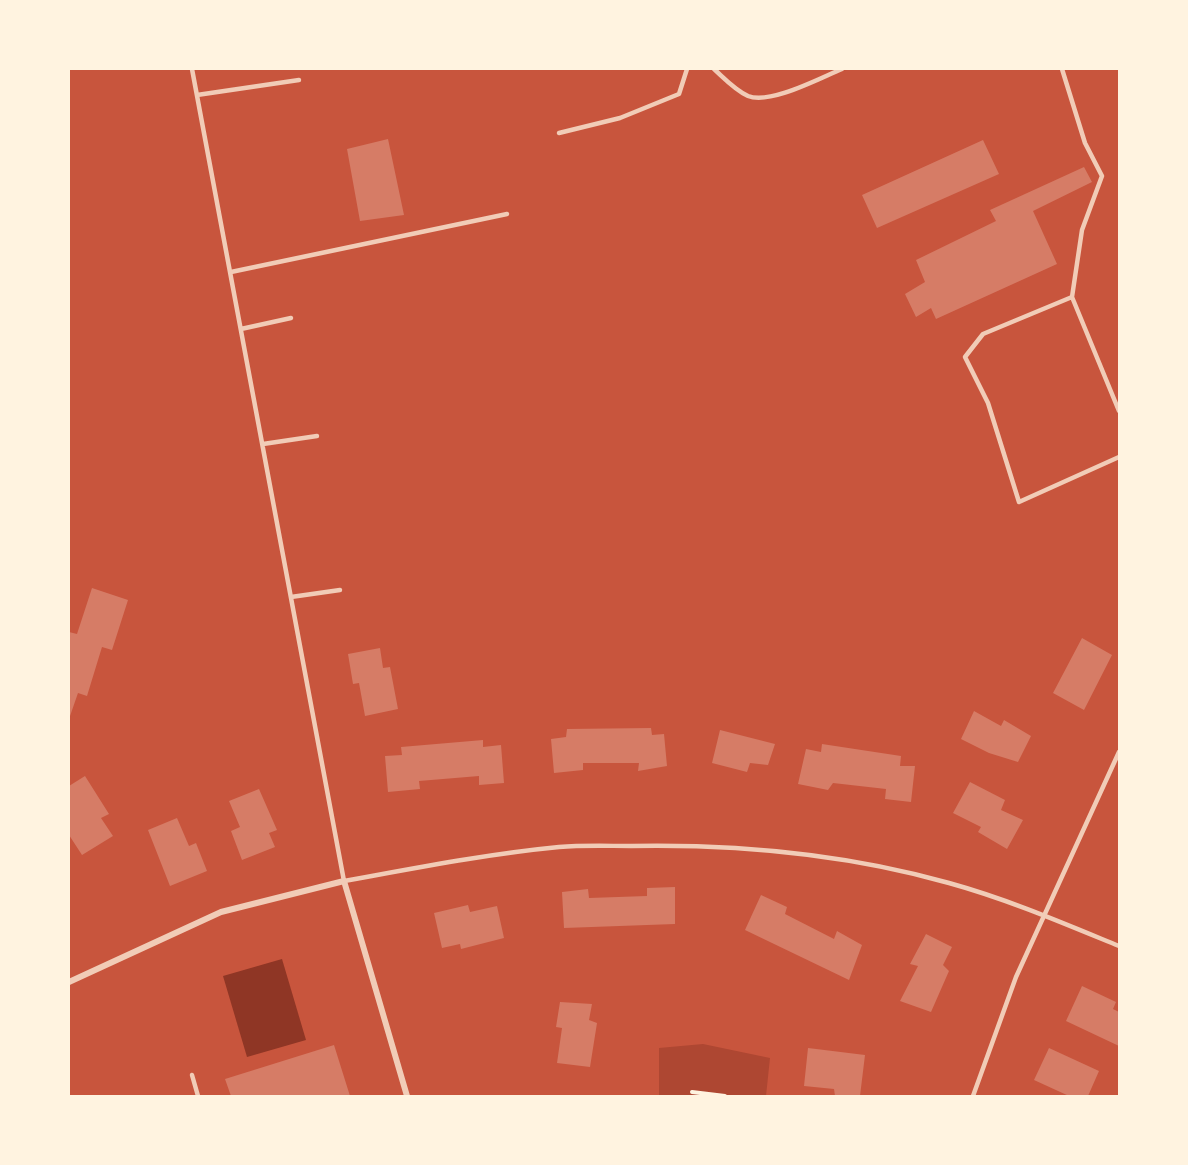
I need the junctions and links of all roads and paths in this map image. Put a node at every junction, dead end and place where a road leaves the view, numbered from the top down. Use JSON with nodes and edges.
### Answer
{"nodes":[{"id":1,"x":192,"y":69,"type":"edge"},
{"id":2,"x":687,"y":69,"type":"edge"},
{"id":3,"x":714,"y":69,"type":"edge"},
{"id":4,"x":842,"y":69,"type":"edge"},
{"id":5,"x":1062,"y":69,"type":"edge"},
{"id":6,"x":299,"y":80,"type":"dead end"},
{"id":7,"x":197,"y":95,"type":"junction"},
{"id":8,"x":559,"y":133,"type":"dead end"},
{"id":9,"x":507,"y":214,"type":"dead end"},
{"id":10,"x":231,"y":272,"type":"junction"},
{"id":11,"x":1072,"y":297,"type":"junction"},
{"id":12,"x":291,"y":318,"type":"dead end"},
{"id":13,"x":242,"y":329,"type":"junction"},
{"id":14,"x":1119,"y":411,"type":"edge"},
{"id":15,"x":317,"y":436,"type":"dead end"},
{"id":16,"x":263,"y":444,"type":"junction"},
{"id":17,"x":1119,"y":456,"type":"edge"},
{"id":18,"x":340,"y":590,"type":"dead end"},
{"id":19,"x":291,"y":597,"type":"junction"},
{"id":20,"x":1119,"y":753,"type":"edge"},
{"id":21,"x":344,"y":881,"type":"junction"},
{"id":22,"x":1045,"y":915,"type":"junction"},
{"id":23,"x":1119,"y":946,"type":"edge"},
{"id":24,"x":69,"y":982,"type":"edge"},
{"id":25,"x":192,"y":1075,"type":"dead end"},
{"id":26,"x":692,"y":1092,"type":"dead end"},
{"id":27,"x":198,"y":1096,"type":"edge"},
{"id":28,"x":407,"y":1096,"type":"edge"},
{"id":29,"x":725,"y":1096,"type":"edge"},
{"id":30,"x":973,"y":1096,"type":"edge"}],
"edges":[{"from":1,"to":7,"type":"lane"},
{"from":2,"to":8,"type":"lane"},
{"from":3,"to":4,"type":"lane"},
{"from":5,"to":11,"type":"lane"},
{"from":6,"to":7,"type":"lane"},
{"from":7,"to":10,"type":"lane"},
{"from":9,"to":10,"type":"lane"},
{"from":10,"to":13,"type":"lane"},
{"from":11,"to":14,"type":"lane"},
{"from":11,"to":17,"type":"lane"},
{"from":12,"to":13,"type":"lane"},
{"from":13,"to":16,"type":"lane"},
{"from":15,"to":16,"type":"lane"},
{"from":16,"to":19,"type":"lane"},
{"from":18,"to":19,"type":"lane"},
{"from":19,"to":21,"type":"lane"},
{"from":20,"to":22,"type":"lane"},
{"from":21,"to":22,"type":"lane"},
{"from":21,"to":24,"type":"street"},
{"from":21,"to":28,"type":"street"},
{"from":22,"to":23,"type":"lane"},
{"from":22,"to":30,"type":"lane"},
{"from":25,"to":27,"type":"lane"},
{"from":26,"to":29,"type":"path"}]}
